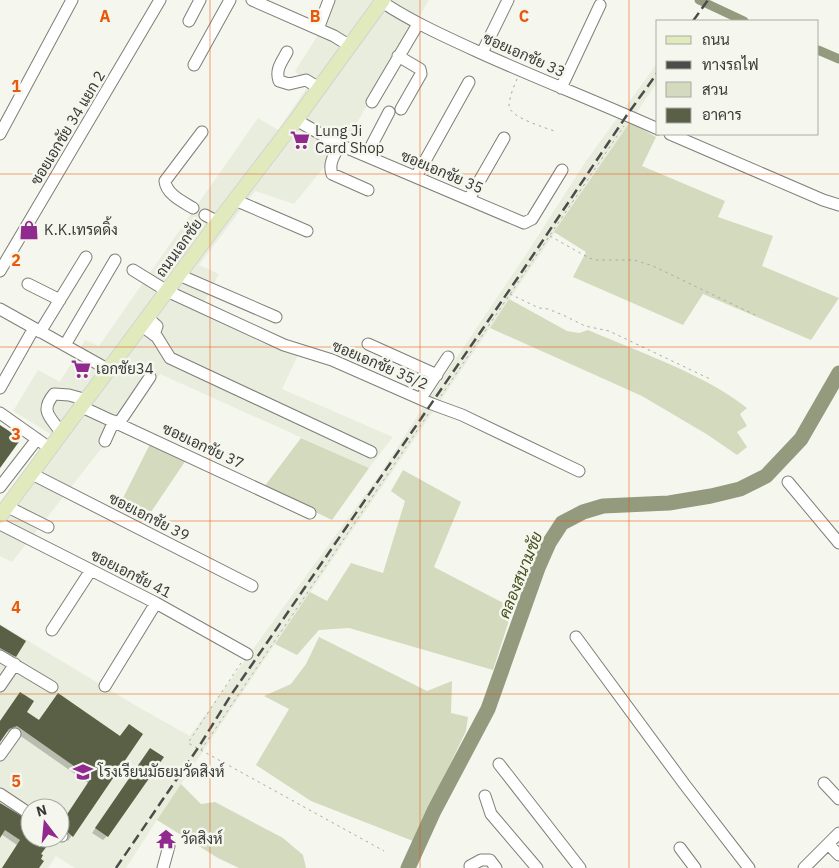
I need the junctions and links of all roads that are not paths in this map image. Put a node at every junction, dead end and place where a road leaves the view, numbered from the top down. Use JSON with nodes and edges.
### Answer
{"nodes":[{"id":1,"x":72,"y":0,"type":"edge"},
{"id":2,"x":160,"y":0,"type":"edge"},
{"id":3,"x":200,"y":0,"type":"edge"},
{"id":4,"x":230,"y":0,"type":"edge"},
{"id":5,"x":252,"y":0,"type":"edge"},
{"id":6,"x":329,"y":0,"type":"edge"},
{"id":7,"x":508,"y":0,"type":"edge"},
{"id":8,"x":383,"y":1,"type":"edge"},
{"id":9,"x":600,"y":5,"type":"dead end"},
{"id":10,"x":189,"y":22,"type":"dead end"},
{"id":11,"x":418,"y":24,"type":"junction"},
{"id":12,"x":318,"y":28,"type":"junction"},
{"id":13,"x":350,"y":46,"type":"junction"},
{"id":14,"x":287,"y":52,"type":"dead end"},
{"id":15,"x":482,"y":53,"type":"junction"},
{"id":16,"x":398,"y":56,"type":"junction"},
{"id":17,"x":194,"y":65,"type":"dead end"},
{"id":18,"x":469,"y":82,"type":"dead end"},
{"id":19,"x":561,"y":88,"type":"junction"},
{"id":20,"x":316,"y":93,"type":"junction"},
{"id":21,"x":372,"y":102,"type":"dead end"},
{"id":22,"x":401,"y":109,"type":"dead end"},
{"id":23,"x":389,"y":112,"type":"dead end"},
{"id":24,"x":296,"y":120,"type":"junction"},
{"id":25,"x":656,"y":127,"type":"edge"},
{"id":26,"x":202,"y":132,"type":"dead end"},
{"id":27,"x":0,"y":134,"type":"edge"},
{"id":28,"x":672,"y":135,"type":"edge"},
{"id":29,"x":504,"y":138,"type":"dead end"},
{"id":30,"x":340,"y":145,"type":"junction"},
{"id":31,"x":366,"y":156,"type":"junction"},
{"id":32,"x":562,"y":170,"type":"dead end"},
{"id":33,"x":416,"y":177,"type":"junction"},
{"id":34,"x":368,"y":190,"type":"dead end"},
{"id":35,"x":469,"y":199,"type":"junction"},
{"id":36,"x":235,"y":200,"type":"junction"},
{"id":37,"x":839,"y":205,"type":"edge"},
{"id":38,"x":193,"y":208,"type":"dead end"},
{"id":39,"x":205,"y":215,"type":"dead end"},
{"id":40,"x":218,"y":222,"type":"junction"},
{"id":41,"x":307,"y":231,"type":"dead end"},
{"id":42,"x":86,"y":256,"type":"dead end"},
{"id":43,"x":115,"y":260,"type":"dead end"},
{"id":44,"x":133,"y":270,"type":"dead end"},
{"id":45,"x":0,"y":271,"type":"edge"},
{"id":46,"x":179,"y":275,"type":"junction"},
{"id":47,"x":28,"y":284,"type":"dead end"},
{"id":48,"x":168,"y":291,"type":"junction"},
{"id":49,"x":60,"y":300,"type":"junction"},
{"id":50,"x":0,"y":309,"type":"edge"},
{"id":51,"x":276,"y":318,"type":"dead end"},
{"id":52,"x":145,"y":322,"type":"junction"},
{"id":53,"x":37,"y":330,"type":"junction"},
{"id":54,"x":368,"y":344,"type":"dead end"},
{"id":55,"x":64,"y":345,"type":"junction"},
{"id":56,"x":448,"y":357,"type":"dead end"},
{"id":57,"x":109,"y":370,"type":"junction"},
{"id":58,"x":437,"y":375,"type":"junction"},
{"id":59,"x":150,"y":377,"type":"dead end"},
{"id":60,"x":0,"y":388,"type":"edge"},
{"id":61,"x":421,"y":398,"type":"junction"},
{"id":62,"x":85,"y":403,"type":"junction"},
{"id":63,"x":0,"y":414,"type":"edge"},
{"id":64,"x":117,"y":422,"type":"junction"},
{"id":65,"x":62,"y":434,"type":"junction"},
{"id":66,"x":37,"y":439,"type":"junction"},
{"id":67,"x":105,"y":441,"type":"dead end"},
{"id":68,"x":51,"y":449,"type":"junction"},
{"id":69,"x":372,"y":452,"type":"dead end"},
{"id":70,"x":579,"y":471,"type":"dead end"},
{"id":71,"x":32,"y":474,"type":"junction"},
{"id":72,"x":788,"y":482,"type":"dead end"},
{"id":73,"x":0,"y":486,"type":"edge"},
{"id":74,"x":4,"y":511,"type":"edge"},
{"id":75,"x":310,"y":513,"type":"dead end"},
{"id":76,"x":0,"y":524,"type":"edge"},
{"id":77,"x":48,"y":527,"type":"dead end"},
{"id":78,"x":839,"y":543,"type":"edge"},
{"id":79,"x":91,"y":570,"type":"junction"},
{"id":80,"x":252,"y":586,"type":"dead end"},
{"id":81,"x":156,"y":603,"type":"junction"},
{"id":82,"x":52,"y":630,"type":"dead end"},
{"id":83,"x":576,"y":637,"type":"dead end"},
{"id":84,"x":247,"y":654,"type":"road end"},
{"id":85,"x":0,"y":656,"type":"edge"},
{"id":86,"x":15,"y":664,"type":"junction"},
{"id":87,"x":0,"y":686,"type":"edge"},
{"id":88,"x":105,"y":686,"type":"dead end"},
{"id":89,"x":52,"y":687,"type":"dead end"},
{"id":90,"x":15,"y":734,"type":"dead end"},
{"id":91,"x":0,"y":755,"type":"edge"},
{"id":92,"x":499,"y":764,"type":"dead end"},
{"id":93,"x":824,"y":783,"type":"dead end"},
{"id":94,"x":0,"y":794,"type":"edge"},
{"id":95,"x":485,"y":796,"type":"dead end"},
{"id":96,"x":839,"y":799,"type":"edge"},
{"id":97,"x":20,"y":807,"type":"edge"},
{"id":98,"x":839,"y":833,"type":"edge"},
{"id":99,"x":828,"y":844,"type":"junction"},
{"id":100,"x":169,"y":846,"type":"dead end"},
{"id":101,"x":680,"y":848,"type":"dead end"},
{"id":102,"x":839,"y":856,"type":"edge"},
{"id":103,"x":470,"y":866,"type":"dead end"},
{"id":104,"x":163,"y":868,"type":"edge"},
{"id":105,"x":496,"y":868,"type":"edge"},
{"id":106,"x":537,"y":868,"type":"edge"},
{"id":107,"x":580,"y":868,"type":"edge"},
{"id":108,"x":695,"y":868,"type":"edge"},
{"id":109,"x":750,"y":868,"type":"edge"},
{"id":110,"x":804,"y":868,"type":"edge"}],
"edges":[{"from":1,"to":27,"type":"street"},
{"from":2,"to":45,"type":"street","name":"ซอยเอกชัย 34 แยก 2"},
{"from":3,"to":10,"type":"street"},
{"from":4,"to":17,"type":"street"},
{"from":5,"to":12,"type":"street"},
{"from":6,"to":12,"type":"street"},
{"from":7,"to":15,"type":"street"},
{"from":8,"to":11,"type":"street","name":"ซอยเอกชัย 33"},
{"from":8,"to":13,"type":"main road","name":"ถนนเอกชัย"},
{"from":9,"to":19,"type":"street"},
{"from":11,"to":15,"type":"street","name":"ซอยเอกชัย 33"},
{"from":11,"to":16,"type":"street"},
{"from":12,"to":13,"type":"street"},
{"from":13,"to":20,"type":"main road","name":"ถนนเอกชัย"},
{"from":14,"to":20,"type":"street"},
{"from":15,"to":19,"type":"street","name":"ซอยเอกชัย 33"},
{"from":16,"to":21,"type":"street"},
{"from":16,"to":22,"type":"street"},
{"from":18,"to":33,"type":"street"},
{"from":19,"to":25,"type":"street","name":"ซอยเอกชัย 33"},
{"from":20,"to":24,"type":"main road","name":"ถนนเอกชัย"},
{"from":23,"to":31,"type":"street"},
{"from":24,"to":30,"type":"street","name":"ซอยเอกชัย 35"},
{"from":24,"to":36,"type":"main road","name":"ถนนเอกชัย"},
{"from":26,"to":38,"type":"street"},
{"from":28,"to":37,"type":"street"},
{"from":29,"to":35,"type":"street"},
{"from":30,"to":31,"type":"street","name":"ซอยเอกชัย 35"},
{"from":30,"to":34,"type":"street"},
{"from":31,"to":33,"type":"street","name":"ซอยเอกชัย 35"},
{"from":32,"to":35,"type":"street","name":"ซอยเอกชัย 35"},
{"from":33,"to":35,"type":"street","name":"ซอยเอกชัย 35"},
{"from":36,"to":40,"type":"main road","name":"ถนนเอกชัย"},
{"from":36,"to":41,"type":"street"},
{"from":39,"to":40,"type":"street"},
{"from":40,"to":46,"type":"main road","name":"ถนนเอกชัย"},
{"from":42,"to":49,"type":"street"},
{"from":43,"to":55,"type":"street"},
{"from":44,"to":48,"type":"street","name":"ซอยเอกชัย 35/2"},
{"from":46,"to":48,"type":"main road","name":"ถนนเอกชัย"},
{"from":46,"to":51,"type":"street"},
{"from":47,"to":49,"type":"street"},
{"from":48,"to":52,"type":"main road","name":"ถนนเอกชัย"},
{"from":48,"to":61,"type":"street","name":"ซอยเอกชัย 35/2"},
{"from":49,"to":53,"type":"street"},
{"from":50,"to":53,"type":"street"},
{"from":52,"to":57,"type":"main road","name":"ถนนเอกชัย"},
{"from":52,"to":69,"type":"street"},
{"from":53,"to":55,"type":"street"},
{"from":53,"to":60,"type":"street"},
{"from":54,"to":58,"type":"street"},
{"from":55,"to":57,"type":"street"},
{"from":56,"to":58,"type":"street"},
{"from":57,"to":62,"type":"main road","name":"ถนนเอกชัย"},
{"from":58,"to":61,"type":"street"},
{"from":59,"to":64,"type":"street"},
{"from":61,"to":70,"type":"street","name":"ซอยเอกชัย 35/2"},
{"from":62,"to":64,"type":"street","name":"ซอยเอกชัย 37"},
{"from":62,"to":65,"type":"main road","name":"ถนนเอกชัย"},
{"from":62,"to":65,"type":"street","name":"ซอยเอกชัย 37"},
{"from":63,"to":66,"type":"street"},
{"from":64,"to":67,"type":"street"},
{"from":64,"to":75,"type":"street","name":"ซอยเอกชัย 37"},
{"from":65,"to":68,"type":"main road","name":"ถนนเอกชัย"},
{"from":66,"to":68,"type":"street"},
{"from":66,"to":73,"type":"street"},
{"from":68,"to":71,"type":"main road","name":"ถนนเอกชัย"},
{"from":71,"to":74,"type":"main road","name":"ถนนเอกชัย"},
{"from":71,"to":80,"type":"street","name":"ซอยเอกชัย 39"},
{"from":72,"to":78,"type":"street"},
{"from":74,"to":77,"type":"street"},
{"from":76,"to":79,"type":"street","name":"ซอยเอกชัย 41"},
{"from":79,"to":81,"type":"street","name":"ซอยเอกชัย 41"},
{"from":79,"to":82,"type":"street"},
{"from":81,"to":84,"type":"street","name":"ซอยเอกชัย 41"},
{"from":81,"to":88,"type":"street"},
{"from":83,"to":109,"type":"street"},
{"from":85,"to":86,"type":"street"},
{"from":86,"to":87,"type":"street"},
{"from":86,"to":89,"type":"street"},
{"from":90,"to":91,"type":"street"},
{"from":92,"to":107,"type":"street"},
{"from":93,"to":96,"type":"street"},
{"from":94,"to":97,"type":"street"},
{"from":95,"to":106,"type":"street"},
{"from":98,"to":99,"type":"street"},
{"from":99,"to":102,"type":"street"},
{"from":99,"to":110,"type":"street"},
{"from":100,"to":104,"type":"street"},
{"from":101,"to":108,"type":"street"},
{"from":103,"to":105,"type":"street"}]}
